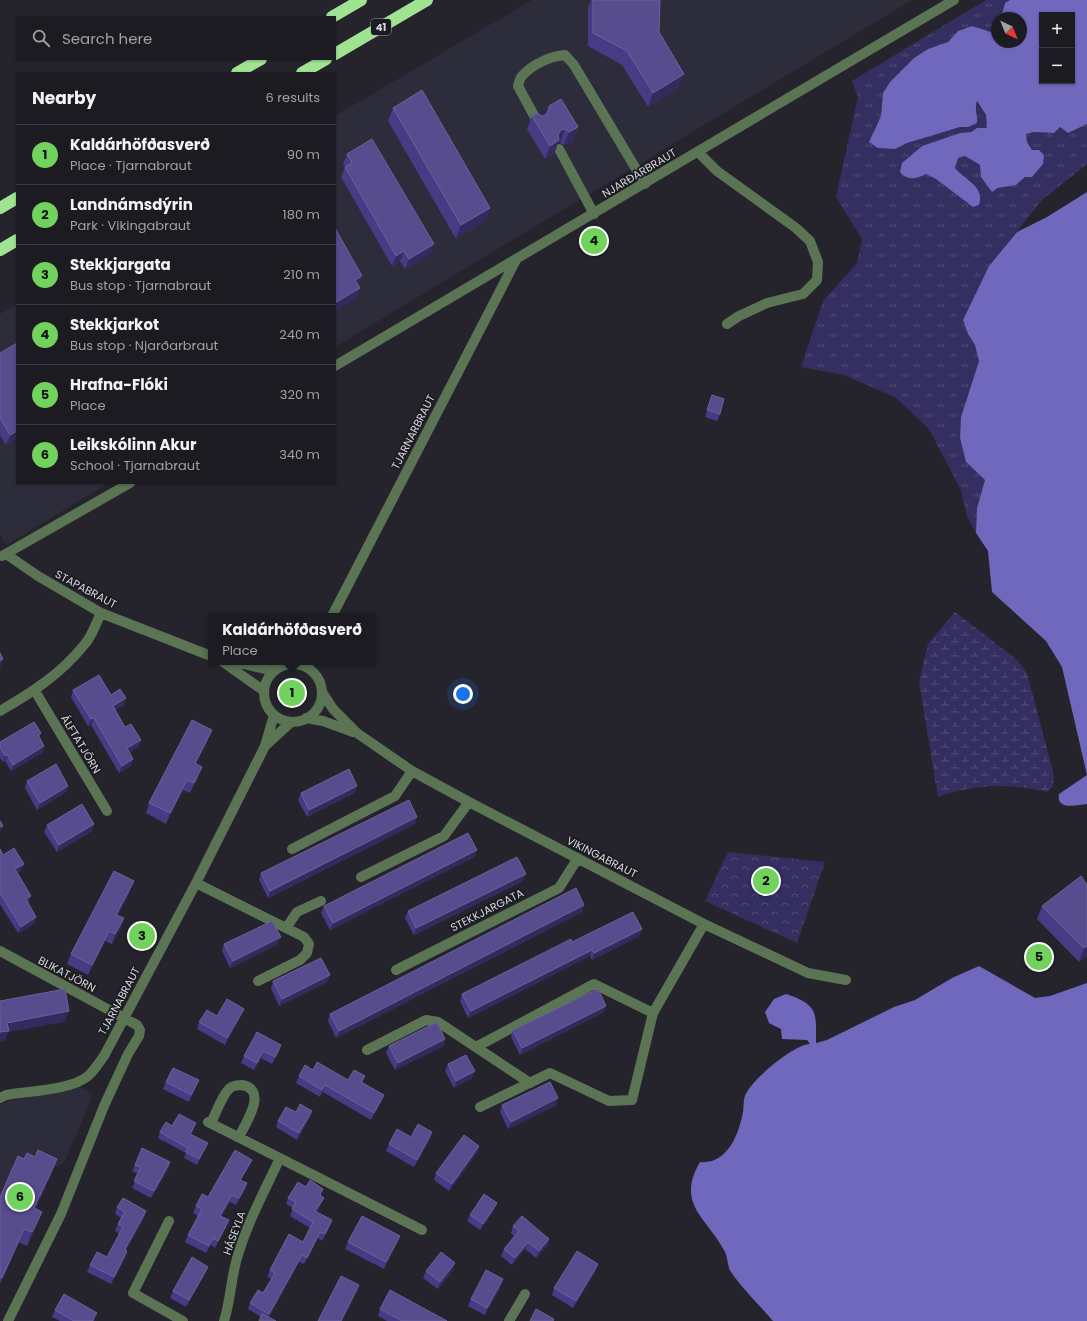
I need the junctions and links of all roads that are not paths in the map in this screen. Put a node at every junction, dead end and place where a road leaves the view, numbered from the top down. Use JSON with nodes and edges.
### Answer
{"nodes":[{"id":1,"x":361,"y":0,"type":"edge"},
{"id":2,"x":427,"y":0,"type":"edge"},
{"id":3,"x":954,"y":0,"type":"edge"},
{"id":4,"x":334,"y":16,"type":"edge"},
{"id":5,"x":336,"y":53,"type":"edge"},
{"id":6,"x":259,"y":60,"type":"edge"},
{"id":7,"x":324,"y":60,"type":"edge"},
{"id":8,"x":239,"y":72,"type":"edge"},
{"id":9,"x":304,"y":72,"type":"edge"},
{"id":10,"x":538,"y":123,"type":"edge"},
{"id":11,"x":558,"y":149,"type":"edge"},
{"id":12,"x":698,"y":152,"type":"junction"},
{"id":13,"x":645,"y":184,"type":"junction"},
{"id":14,"x":16,"y":199,"type":"edge"},
{"id":15,"x":0,"y":208,"type":"edge"},
{"id":16,"x":594,"y":214,"type":"junction"},
{"id":17,"x":16,"y":241,"type":"edge"},
{"id":18,"x":0,"y":250,"type":"edge"},
{"id":19,"x":516,"y":260,"type":"junction"},
{"id":20,"x":727,"y":324,"type":"dead end"},
{"id":21,"x":336,"y":365,"type":"edge"},
{"id":22,"x":128,"y":484,"type":"edge"},
{"id":23,"x":3,"y":556,"type":"edge"},
{"id":24,"x":101,"y":613,"type":"junction"},
{"id":25,"x":334,"y":613,"type":"edge"},
{"id":26,"x":208,"y":655,"type":"edge"},
{"id":27,"x":227,"y":665,"type":"edge"},
{"id":28,"x":248,"y":665,"type":"edge"},
{"id":29,"x":286,"y":665,"type":"edge"},
{"id":30,"x":312,"y":666,"type":"edge"},
{"id":31,"x":274,"y":671,"type":"junction"},
{"id":32,"x":35,"y":690,"type":"junction"},
{"id":33,"x":264,"y":691,"type":"junction"},
{"id":34,"x":322,"y":692,"type":"junction"},
{"id":35,"x":0,"y":711,"type":"edge"},
{"id":36,"x":274,"y":715,"type":"junction"},
{"id":37,"x":306,"y":718,"type":"junction"},
{"id":38,"x":291,"y":722,"type":"junction"},
{"id":39,"x":357,"y":733,"type":"junction"},
{"id":40,"x":266,"y":746,"type":"junction"},
{"id":41,"x":412,"y":771,"type":"junction"},
{"id":42,"x":469,"y":802,"type":"junction"},
{"id":43,"x":107,"y":811,"type":"dead end"},
{"id":44,"x":292,"y":849,"type":"dead end"},
{"id":45,"x":578,"y":858,"type":"junction"},
{"id":46,"x":361,"y":877,"type":"dead end"},
{"id":47,"x":196,"y":883,"type":"junction"},
{"id":48,"x":320,"y":901,"type":"dead end"},
{"id":49,"x":704,"y":924,"type":"junction"},
{"id":50,"x":286,"y":928,"type":"junction"},
{"id":51,"x":0,"y":951,"type":"edge"},
{"id":52,"x":396,"y":970,"type":"dead end"},
{"id":53,"x":846,"y":980,"type":"dead end"},
{"id":54,"x":258,"y":981,"type":"dead end"},
{"id":55,"x":653,"y":1013,"type":"junction"},
{"id":56,"x":124,"y":1018,"type":"junction"},
{"id":57,"x":476,"y":1047,"type":"junction"},
{"id":58,"x":367,"y":1050,"type":"dead end"},
{"id":59,"x":530,"y":1083,"type":"junction"},
{"id":60,"x":0,"y":1098,"type":"edge"},
{"id":61,"x":480,"y":1107,"type":"dead end"},
{"id":62,"x":239,"y":1137,"type":"junction"},
{"id":63,"x":280,"y":1158,"type":"junction"},
{"id":64,"x":169,"y":1221,"type":"dead end"},
{"id":65,"x":422,"y":1230,"type":"dead end"},
{"id":66,"x":525,"y":1294,"type":"dead end"},
{"id":67,"x":8,"y":1321,"type":"edge"},
{"id":68,"x":183,"y":1321,"type":"edge"},
{"id":69,"x":224,"y":1321,"type":"edge"},
{"id":70,"x":509,"y":1321,"type":"edge"}],
"edges":[{"from":1,"to":4,"type":"highway"},
{"from":2,"to":5,"type":"highway","number":"41"},
{"from":3,"to":12,"type":"street","name":"NJARÐARBRAUT"},
{"from":6,"to":8,"type":"highway"},
{"from":7,"to":9,"type":"highway"},
{"from":10,"to":13,"type":"street"},
{"from":11,"to":16,"type":"street"},
{"from":12,"to":13,"type":"street","name":"NJARÐARBRAUT"},
{"from":12,"to":20,"type":"street"},
{"from":13,"to":16,"type":"street","name":"NJARÐARBRAUT"},
{"from":14,"to":15,"type":"highway"},
{"from":16,"to":19,"type":"street","name":"NJARÐARBRAUT"},
{"from":17,"to":18,"type":"highway"},
{"from":19,"to":21,"type":"street","name":"NJARÐARBRAUT"},
{"from":19,"to":25,"type":"street","name":"TJARNARBRAUT"},
{"from":22,"to":23,"type":"street"},
{"from":23,"to":24,"type":"street","name":"STAPABRAUT"},
{"from":24,"to":26,"type":"street","name":"STAPABRAUT"},
{"from":24,"to":32,"type":"street"},
{"from":27,"to":33,"type":"street"},
{"from":28,"to":31,"type":"street"},
{"from":29,"to":31,"type":"street"},
{"from":30,"to":34,"type":"street"},
{"from":31,"to":33,"type":"street"},
{"from":32,"to":35,"type":"street"},
{"from":32,"to":43,"type":"street","name":"ÁLFTATJÖRN"},
{"from":33,"to":36,"type":"street"},
{"from":34,"to":37,"type":"street"},
{"from":34,"to":39,"type":"street","name":"VIKINGABRAUT"},
{"from":36,"to":38,"type":"street"},
{"from":36,"to":40,"type":"street","name":"TJARNABRAUT"},
{"from":37,"to":38,"type":"street"},
{"from":37,"to":39,"type":"street","name":"VIKINGABRAUT"},
{"from":38,"to":40,"type":"street","name":"TJARNABRAUT"},
{"from":39,"to":41,"type":"street","name":"VIKINGABRAUT"},
{"from":40,"to":47,"type":"street","name":"TJARNABRAUT"},
{"from":41,"to":42,"type":"street","name":"VIKINGABRAUT"},
{"from":41,"to":44,"type":"street"},
{"from":42,"to":45,"type":"street","name":"VIKINGABRAUT"},
{"from":42,"to":46,"type":"street"},
{"from":45,"to":49,"type":"street","name":"VIKINGABRAUT"},
{"from":45,"to":52,"type":"street","name":"STEKKJARGATA"},
{"from":47,"to":50,"type":"street"},
{"from":47,"to":56,"type":"street","name":"TJARNABRAUT"},
{"from":48,"to":50,"type":"street"},
{"from":49,"to":53,"type":"street","name":"VIKINGABRAUT"},
{"from":49,"to":55,"type":"street"},
{"from":50,"to":54,"type":"street"},
{"from":51,"to":56,"type":"street","name":"BLIKATJÖRN"},
{"from":55,"to":57,"type":"street"},
{"from":55,"to":59,"type":"street"},
{"from":56,"to":60,"type":"street","name":"TJARNABRAUT"},
{"from":56,"to":67,"type":"street","name":"BLIKATJÖRN"},
{"from":57,"to":58,"type":"street"},
{"from":57,"to":59,"type":"street"},
{"from":59,"to":61,"type":"street"},
{"from":62,"to":62,"type":"street"},
{"from":62,"to":63,"type":"street"},
{"from":63,"to":65,"type":"street"},
{"from":63,"to":69,"type":"street","name":"HÁSEYLA"},
{"from":64,"to":68,"type":"street"},
{"from":66,"to":70,"type":"street"}]}
